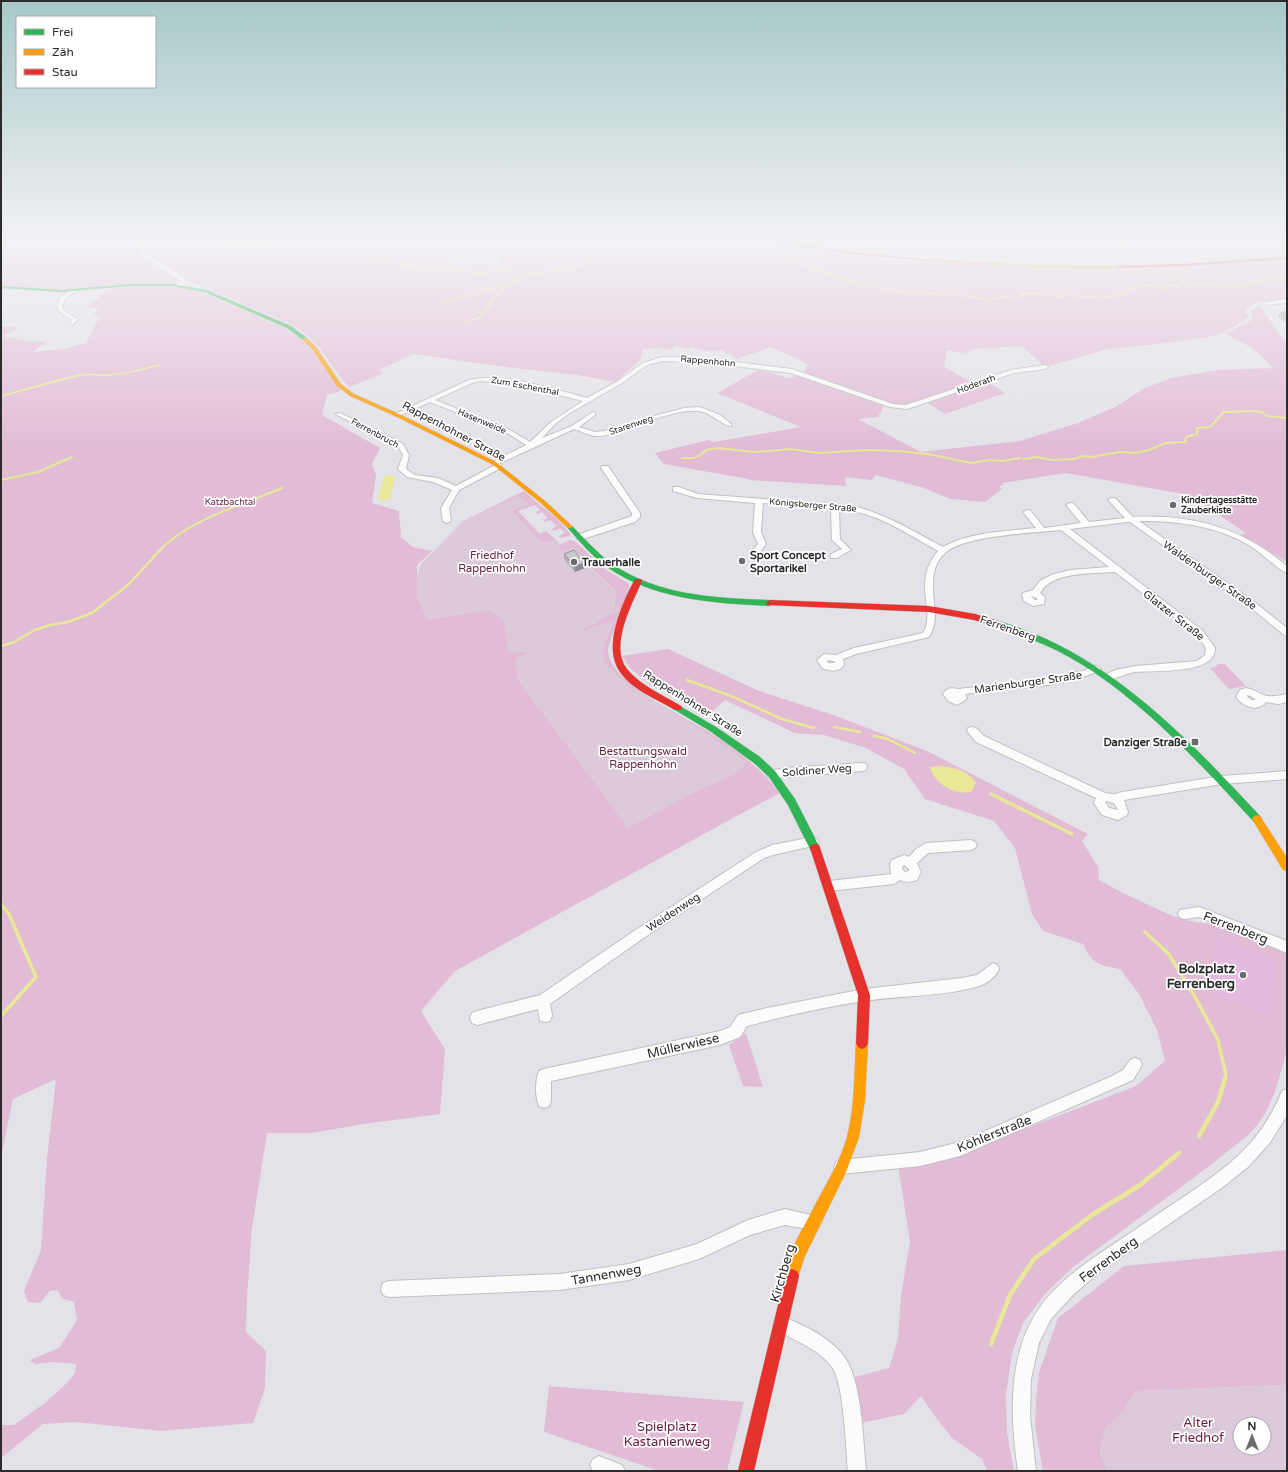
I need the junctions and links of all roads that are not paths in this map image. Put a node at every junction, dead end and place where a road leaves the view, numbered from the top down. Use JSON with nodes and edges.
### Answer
{"nodes":[{"id":1,"x":61,"y":310,"type":"edge"},
{"id":2,"x":249,"y":310,"type":"edge"},
{"id":3,"x":73,"y":323,"type":"dead end"},
{"id":4,"x":1046,"y":367,"type":"dead end"},
{"id":5,"x":430,"y":400,"type":"junction"},
{"id":6,"x":587,"y":400,"type":"junction"},
{"id":7,"x":907,"y":407,"type":"joint"},
{"id":8,"x":338,"y":414,"type":"dead end"},
{"id":9,"x":593,"y":414,"type":"dead end"},
{"id":10,"x":397,"y":415,"type":"junction"},
{"id":11,"x":729,"y":425,"type":"dead end"},
{"id":12,"x":574,"y":428,"type":"junction"},
{"id":13,"x":531,"y":445,"type":"junction"},
{"id":14,"x":496,"y":465,"type":"junction"},
{"id":15,"x":605,"y":468,"type":"dead end"},
{"id":16,"x":456,"y":489,"type":"junction"},
{"id":17,"x":676,"y":489,"type":"dead end"},
{"id":18,"x":1112,"y":500,"type":"dead end"},
{"id":19,"x":760,"y":501,"type":"junction"},
{"id":20,"x":835,"y":506,"type":"junction"},
{"id":21,"x":1070,"y":506,"type":"dead end"},
{"id":22,"x":1027,"y":512,"type":"dead end"},
{"id":23,"x":1132,"y":520,"type":"junction"},
{"id":24,"x":448,"y":521,"type":"dead end"},
{"id":25,"x":1087,"y":525,"type":"junction"},
{"id":26,"x":1063,"y":528,"type":"junction"},
{"id":27,"x":1042,"y":530,"type":"junction"},
{"id":28,"x":580,"y":537,"type":"junction"},
{"id":29,"x":756,"y":550,"type":"dead end"},
{"id":30,"x":942,"y":550,"type":"junction"},
{"id":31,"x":834,"y":556,"type":"dead end"},
{"id":32,"x":1115,"y":569,"type":"junction"},
{"id":33,"x":1287,"y":570,"type":"edge"},
{"id":34,"x":638,"y":581,"type":"junction"},
{"id":35,"x":1035,"y":594,"type":"dead end"},
{"id":36,"x":929,"y":609,"type":"junction"},
{"id":37,"x":1287,"y":633,"type":"edge"},
{"id":38,"x":837,"y":658,"type":"dead end"},
{"id":39,"x":1096,"y":669,"type":"junction"},
{"id":40,"x":1108,"y":677,"type":"junction"},
{"id":41,"x":959,"y":692,"type":"dead end"},
{"id":42,"x":1260,"y":698,"type":"dead end"},
{"id":43,"x":1287,"y":698,"type":"edge"},
{"id":44,"x":972,"y":731,"type":"dead end"},
{"id":45,"x":862,"y":767,"type":"dead end"},
{"id":46,"x":772,"y":774,"type":"junction"},
{"id":47,"x":1287,"y":774,"type":"edge"},
{"id":48,"x":1222,"y":780,"type":"junction"},
{"id":49,"x":813,"y":842,"type":"junction"},
{"id":50,"x":971,"y":845,"type":"dead end"},
{"id":51,"x":1287,"y":867,"type":"edge"},
{"id":52,"x":829,"y":886,"type":"junction"},
{"id":53,"x":1184,"y":914,"type":"dead end"},
{"id":54,"x":1287,"y":947,"type":"edge"},
{"id":55,"x":993,"y":969,"type":"dead end"},
{"id":56,"x":864,"y":995,"type":"junction"},
{"id":57,"x":543,"y":1001,"type":"junction"},
{"id":58,"x":545,"y":1016,"type":"dead end"},
{"id":59,"x":477,"y":1018,"type":"dead end"},
{"id":60,"x":860,"y":1064,"type":"joint"},
{"id":61,"x":1135,"y":1065,"type":"dead end"},
{"id":62,"x":1287,"y":1096,"type":"edge"},
{"id":63,"x":544,"y":1101,"type":"dead end"},
{"id":64,"x":841,"y":1167,"type":"junction"},
{"id":65,"x":814,"y":1222,"type":"junction"},
{"id":66,"x":389,"y":1289,"type":"dead end"},
{"id":67,"x":781,"y":1324,"type":"junction"},
{"id":68,"x":746,"y":1471,"type":"edge"},
{"id":69,"x":857,"y":1471,"type":"edge"},
{"id":70,"x":1028,"y":1471,"type":"edge"}],
"edges":[{"from":1,"to":3,"type":"street"},
{"from":2,"to":10,"type":"main road","name":"Rappenhohner Straße"},
{"from":4,"to":7,"type":"street","name":"Höderath"},
{"from":5,"to":6,"type":"street","name":"Zum Eschenthal"},
{"from":5,"to":10,"type":"street","name":"Zum Eschenthal"},
{"from":5,"to":13,"type":"street","name":"Hasenweide"},
{"from":6,"to":7,"type":"street","name":"Rappenhohn"},
{"from":6,"to":13,"type":"street","name":"Rappenhohn"},
{"from":8,"to":16,"type":"street","name":"Ferrenbruch"},
{"from":9,"to":12,"type":"street"},
{"from":10,"to":14,"type":"main road","name":"Rappenhohner Straße"},
{"from":11,"to":12,"type":"street","name":"Starenweg"},
{"from":12,"to":13,"type":"street","name":"Rappenhohn"},
{"from":13,"to":14,"type":"street","name":"Rappenhohn"},
{"from":14,"to":16,"type":"street"},
{"from":14,"to":28,"type":"main road","name":"Rappenhohner Straße"},
{"from":15,"to":28,"type":"street"},
{"from":16,"to":24,"type":"street"},
{"from":17,"to":19,"type":"street","name":"Königsberger Straße"},
{"from":18,"to":23,"type":"street","name":"Waldenburger Straße"},
{"from":19,"to":20,"type":"street","name":"Königsberger Straße"},
{"from":19,"to":29,"type":"street"},
{"from":20,"to":30,"type":"street","name":"Königsberger Straße"},
{"from":20,"to":31,"type":"street"},
{"from":21,"to":25,"type":"street"},
{"from":22,"to":27,"type":"street"},
{"from":23,"to":25,"type":"street"},
{"from":23,"to":33,"type":"street"},
{"from":23,"to":37,"type":"street","name":"Waldenburger Straße"},
{"from":25,"to":26,"type":"street"},
{"from":26,"to":27,"type":"street"},
{"from":26,"to":32,"type":"street","name":"Glatzer Straße"},
{"from":27,"to":30,"type":"street"},
{"from":28,"to":34,"type":"main road","name":"Rappenhohner Straße"},
{"from":30,"to":36,"type":"street"},
{"from":32,"to":35,"type":"street"},
{"from":32,"to":40,"type":"street","name":"Glatzer Straße"},
{"from":34,"to":36,"type":"main road","name":"Ferrenberg"},
{"from":34,"to":46,"type":"main road","name":"Rappenhohner Straße"},
{"from":36,"to":38,"type":"street"},
{"from":36,"to":39,"type":"main road","name":"Ferrenberg"},
{"from":39,"to":40,"type":"main road","name":"Ferrenberg"},
{"from":39,"to":41,"type":"street","name":"Marienburger Straße"},
{"from":40,"to":48,"type":"main road","name":"Ferrenberg"},
{"from":42,"to":43,"type":"street"},
{"from":44,"to":48,"type":"street"},
{"from":45,"to":46,"type":"street","name":"Soldiner Weg"},
{"from":46,"to":49,"type":"main road","name":"Rappenhohner Straße"},
{"from":47,"to":48,"type":"street"},
{"from":48,"to":51,"type":"main road","name":"Ferrenberg"},
{"from":49,"to":52,"type":"main road","name":"Rappenhohner Straße"},
{"from":49,"to":57,"type":"street","name":"Weidenweg"},
{"from":50,"to":52,"type":"street"},
{"from":52,"to":56,"type":"main road","name":"Rappenhohner Straße"},
{"from":53,"to":54,"type":"street","name":"Ferrenberg"},
{"from":55,"to":56,"type":"street"},
{"from":56,"to":60,"type":"main road","name":"Rappenhohner Straße"},
{"from":56,"to":63,"type":"street","name":"Müllerwiese"},
{"from":57,"to":58,"type":"street"},
{"from":57,"to":59,"type":"street","name":"Weidenweg"},
{"from":60,"to":64,"type":"main road","name":"Kirchberg"},
{"from":61,"to":64,"type":"street","name":"Köhlerstraße"},
{"from":62,"to":70,"type":"street","name":"Ferrenberg"},
{"from":64,"to":65,"type":"main road","name":"Kirchberg"},
{"from":65,"to":66,"type":"street","name":"Tannenweg"},
{"from":65,"to":67,"type":"main road","name":"Kirchberg"},
{"from":67,"to":68,"type":"main road","name":"Kirchberg"},
{"from":67,"to":69,"type":"street"}]}
